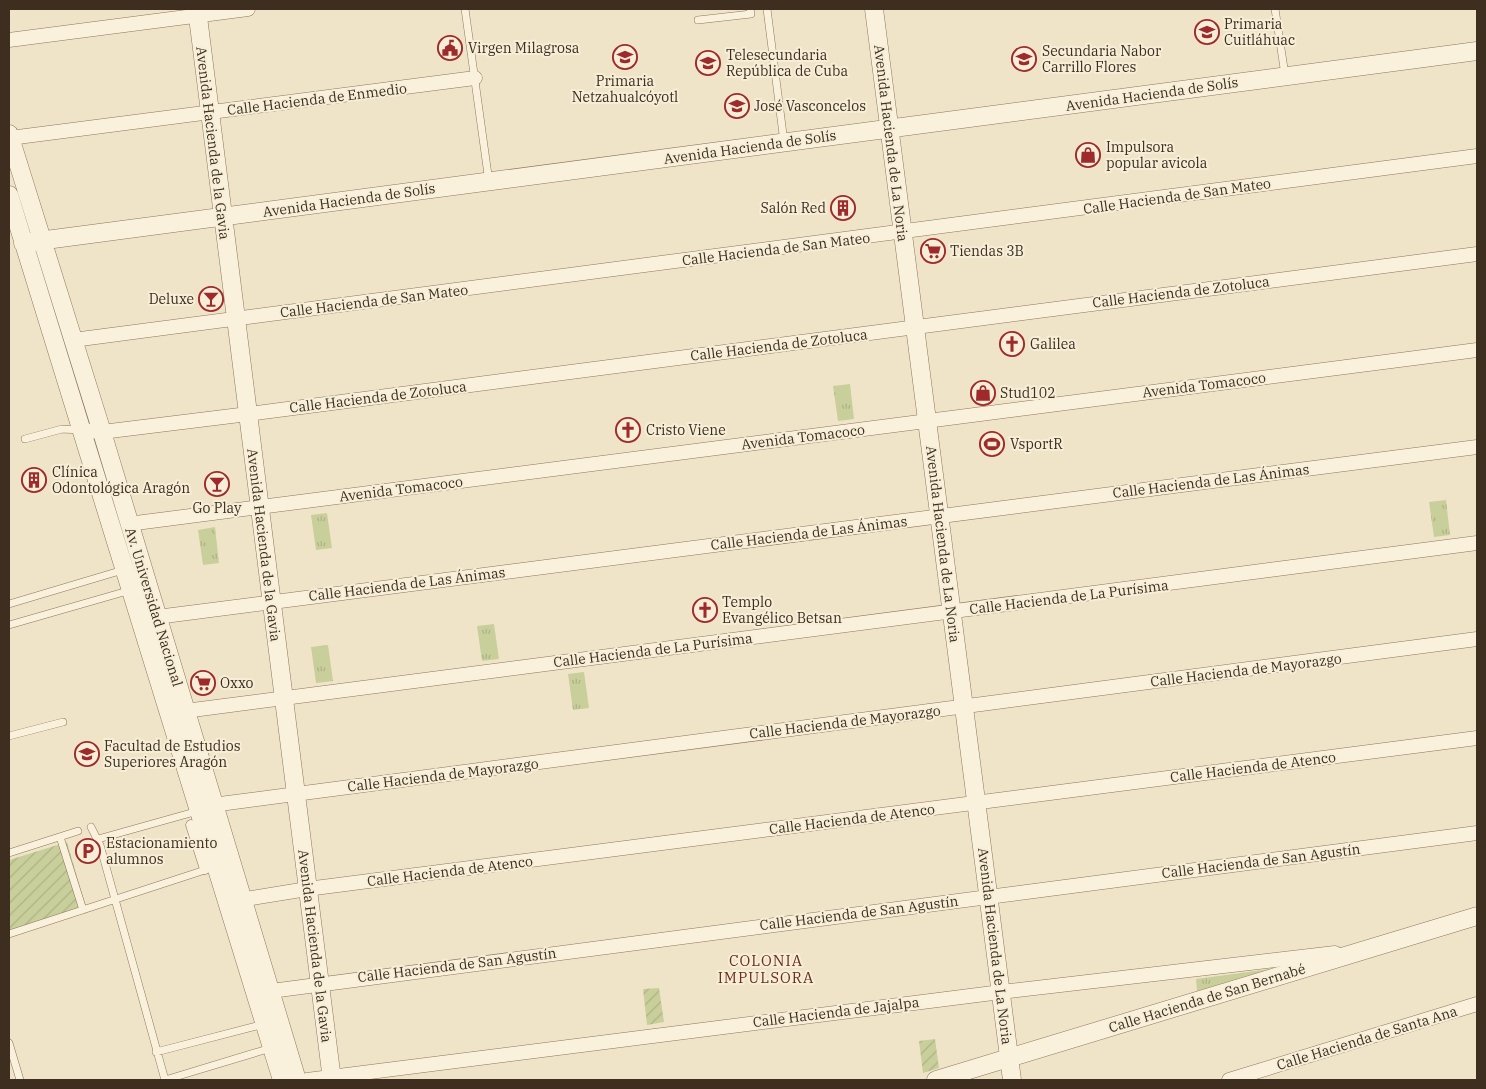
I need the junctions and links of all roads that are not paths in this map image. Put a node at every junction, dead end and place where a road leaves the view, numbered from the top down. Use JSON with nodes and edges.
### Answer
{"nodes":[{"id":1,"x":248,"y":9,"type":"edge"},
{"id":2,"x":465,"y":9,"type":"edge"},
{"id":3,"x":750,"y":9,"type":"edge"},
{"id":4,"x":767,"y":9,"type":"edge"},
{"id":5,"x":874,"y":9,"type":"edge"},
{"id":6,"x":1276,"y":9,"type":"edge"},
{"id":7,"x":197,"y":12,"type":"edge"},
{"id":8,"x":698,"y":20,"type":"dead end"},
{"id":9,"x":9,"y":40,"type":"edge"},
{"id":10,"x":1477,"y":51,"type":"edge"},
{"id":11,"x":1285,"y":76,"type":"junction"},
{"id":12,"x":475,"y":78,"type":"junction"},
{"id":13,"x":210,"y":112,"type":"junction"},
{"id":14,"x":889,"y":129,"type":"junction"},
{"id":15,"x":9,"y":136,"type":"edge"},
{"id":16,"x":784,"y":143,"type":"junction"},
{"id":17,"x":1477,"y":156,"type":"edge"},
{"id":18,"x":489,"y":182,"type":"junction"},
{"id":19,"x":9,"y":195,"type":"edge"},
{"id":20,"x":223,"y":217,"type":"junction"},
{"id":21,"x":902,"y":233,"type":"junction"},
{"id":22,"x":41,"y":241,"type":"junction"},
{"id":23,"x":23,"y":243,"type":"junction"},
{"id":24,"x":1477,"y":254,"type":"edge"},
{"id":25,"x":236,"y":318,"type":"junction"},
{"id":26,"x":915,"y":327,"type":"junction"},
{"id":27,"x":74,"y":340,"type":"junction"},
{"id":28,"x":1477,"y":350,"type":"edge"},
{"id":29,"x":248,"y":414,"type":"junction"},
{"id":30,"x":927,"y":421,"type":"junction"},
{"id":31,"x":81,"y":430,"type":"junction"},
{"id":32,"x":102,"y":432,"type":"junction"},
{"id":33,"x":25,"y":439,"type":"dead end"},
{"id":34,"x":1477,"y":447,"type":"edge"},
{"id":35,"x":259,"y":507,"type":"junction"},
{"id":36,"x":939,"y":516,"type":"junction"},
{"id":37,"x":128,"y":524,"type":"junction"},
{"id":38,"x":1477,"y":543,"type":"edge"},
{"id":39,"x":125,"y":570,"type":"junction"},
{"id":40,"x":132,"y":590,"type":"junction"},
{"id":41,"x":271,"y":601,"type":"junction"},
{"id":42,"x":9,"y":604,"type":"edge"},
{"id":43,"x":952,"y":612,"type":"junction"},
{"id":44,"x":149,"y":618,"type":"junction"},
{"id":45,"x":9,"y":625,"type":"edge"},
{"id":46,"x":1477,"y":639,"type":"edge"},
{"id":47,"x":283,"y":697,"type":"junction"},
{"id":48,"x":964,"y":707,"type":"junction"},
{"id":49,"x":185,"y":711,"type":"junction"},
{"id":50,"x":63,"y":722,"type":"dead end"},
{"id":51,"x":9,"y":736,"type":"edge"},
{"id":52,"x":1477,"y":738,"type":"edge"},
{"id":53,"x":295,"y":794,"type":"junction"},
{"id":54,"x":976,"y":803,"type":"junction"},
{"id":55,"x":200,"y":814,"type":"junction"},
{"id":56,"x":92,"y":827,"type":"dead end"},
{"id":57,"x":78,"y":831,"type":"dead end"},
{"id":58,"x":1477,"y":833,"type":"edge"},
{"id":59,"x":60,"y":837,"type":"junction"},
{"id":60,"x":98,"y":839,"type":"junction"},
{"id":61,"x":9,"y":853,"type":"edge"},
{"id":62,"x":210,"y":868,"type":"junction"},
{"id":63,"x":307,"y":889,"type":"junction"},
{"id":64,"x":988,"y":896,"type":"junction"},
{"id":65,"x":115,"y":899,"type":"junction"},
{"id":66,"x":234,"y":901,"type":"junction"},
{"id":67,"x":83,"y":910,"type":"junction"},
{"id":68,"x":1477,"y":916,"type":"edge"},
{"id":69,"x":9,"y":934,"type":"edge"},
{"id":70,"x":1366,"y":950,"type":"junction"},
{"id":71,"x":319,"y":983,"type":"junction"},
{"id":72,"x":271,"y":991,"type":"junction"},
{"id":73,"x":1001,"y":992,"type":"junction"},
{"id":74,"x":1477,"y":1004,"type":"edge"},
{"id":75,"x":264,"y":1024,"type":"junction"},
{"id":76,"x":9,"y":1043,"type":"edge"},
{"id":77,"x":271,"y":1048,"type":"junction"},
{"id":78,"x":156,"y":1052,"type":"junction"},
{"id":79,"x":1009,"y":1058,"type":"junction"},
{"id":80,"x":331,"y":1078,"type":"edge"},
{"id":81,"x":20,"y":1080,"type":"edge"},
{"id":82,"x":165,"y":1080,"type":"edge"},
{"id":83,"x":282,"y":1080,"type":"edge"},
{"id":84,"x":296,"y":1080,"type":"edge"},
{"id":85,"x":307,"y":1080,"type":"edge"},
{"id":86,"x":936,"y":1080,"type":"edge"},
{"id":87,"x":1012,"y":1080,"type":"edge"},
{"id":88,"x":1228,"y":1080,"type":"edge"}],
"edges":[{"from":1,"to":7,"type":"street"},
{"from":2,"to":12,"type":"lane"},
{"from":3,"to":8,"type":"lane"},
{"from":4,"to":16,"type":"lane"},
{"from":5,"to":14,"type":"street","name":"Avenida Hacienda de La Noria"},
{"from":6,"to":11,"type":"lane"},
{"from":7,"to":9,"type":"street"},
{"from":7,"to":13,"type":"street","name":"Avenida Hacienda de la Gavia"},
{"from":10,"to":11,"type":"street","name":"Avenida Hacienda de Solís"},
{"from":11,"to":14,"type":"street","name":"Avenida Hacienda de Solís"},
{"from":12,"to":13,"type":"street","name":"Calle Hacienda de Enmedio"},
{"from":12,"to":18,"type":"lane"},
{"from":13,"to":15,"type":"street","name":"Calle Hacienda de Enmedio"},
{"from":13,"to":20,"type":"street","name":"Avenida Hacienda de la Gavia"},
{"from":14,"to":16,"type":"street","name":"Avenida Hacienda de Solís"},
{"from":14,"to":21,"type":"street","name":"Avenida Hacienda de La Noria"},
{"from":15,"to":22,"type":"street","name":"Av. Universidad Nacional"},
{"from":16,"to":18,"type":"street","name":"Avenida Hacienda de Solís"},
{"from":17,"to":21,"type":"street","name":"Calle Hacienda de San Mateo"},
{"from":18,"to":20,"type":"street","name":"Avenida Hacienda de Solís"},
{"from":19,"to":23,"type":"street","name":"Av. Universidad Nacional"},
{"from":20,"to":22,"type":"street","name":"Avenida Hacienda de Solís"},
{"from":20,"to":25,"type":"street","name":"Avenida Hacienda de la Gavia"},
{"from":21,"to":25,"type":"street","name":"Calle Hacienda de San Mateo"},
{"from":21,"to":26,"type":"street","name":"Avenida Hacienda de La Noria"},
{"from":22,"to":23,"type":"street","name":"Avenida Hacienda de Solís"},
{"from":22,"to":27,"type":"street","name":"Av. Universidad Nacional"},
{"from":23,"to":31,"type":"street","name":"Av. Universidad Nacional"},
{"from":24,"to":26,"type":"street","name":"Calle Hacienda de Zotoluca"},
{"from":25,"to":27,"type":"street","name":"Calle Hacienda de San Mateo"},
{"from":25,"to":29,"type":"street","name":"Avenida Hacienda de la Gavia"},
{"from":26,"to":29,"type":"street","name":"Calle Hacienda de Zotoluca"},
{"from":26,"to":30,"type":"street","name":"Avenida Hacienda de La Noria"},
{"from":27,"to":32,"type":"street","name":"Av. Universidad Nacional"},
{"from":28,"to":30,"type":"street","name":"Avenida Tomacoco"},
{"from":29,"to":32,"type":"street","name":"Calle Hacienda de Zotoluca"},
{"from":29,"to":35,"type":"street","name":"Avenida Hacienda de la Gavia"},
{"from":30,"to":35,"type":"street","name":"Avenida Tomacoco"},
{"from":30,"to":36,"type":"street","name":"Avenida Hacienda de La Noria"},
{"from":31,"to":32,"type":"street","name":"Calle Hacienda de Zotoluca"},
{"from":31,"to":33,"type":"lane"},
{"from":31,"to":39,"type":"street","name":"Av. Universidad Nacional"},
{"from":32,"to":37,"type":"street","name":"Av. Universidad Nacional"},
{"from":34,"to":36,"type":"street","name":"Calle Hacienda de Las Ánimas"},
{"from":35,"to":37,"type":"street","name":"Avenida Tomacoco"},
{"from":35,"to":41,"type":"street","name":"Avenida Hacienda de la Gavia"},
{"from":36,"to":41,"type":"street","name":"Calle Hacienda de Las Ánimas"},
{"from":36,"to":43,"type":"street","name":"Avenida Hacienda de La Noria"},
{"from":37,"to":44,"type":"street","name":"Av. Universidad Nacional"},
{"from":38,"to":43,"type":"street","name":"Calle Hacienda de La Purísima"},
{"from":39,"to":40,"type":"street","name":"Av. Universidad Nacional"},
{"from":39,"to":42,"type":"lane"},
{"from":40,"to":44,"type":"street","name":"Av. Universidad Nacional"},
{"from":40,"to":45,"type":"lane"},
{"from":41,"to":44,"type":"street","name":"Calle Hacienda de Las Ánimas"},
{"from":41,"to":47,"type":"street","name":"Avenida Hacienda de la Gavia"},
{"from":43,"to":47,"type":"street","name":"Calle Hacienda de La Purísima"},
{"from":43,"to":48,"type":"street","name":"Avenida Hacienda de La Noria"},
{"from":44,"to":49,"type":"street","name":"Av. Universidad Nacional"},
{"from":44,"to":55,"type":"street","name":"Av. Universidad Nacional"},
{"from":46,"to":48,"type":"street","name":"Calle Hacienda de Mayorazgo"},
{"from":47,"to":49,"type":"street","name":"Calle Hacienda de La Purísima"},
{"from":47,"to":53,"type":"street","name":"Avenida Hacienda de la Gavia"},
{"from":48,"to":53,"type":"street","name":"Calle Hacienda de Mayorazgo"},
{"from":48,"to":54,"type":"street","name":"Avenida Hacienda de La Noria"},
{"from":49,"to":55,"type":"street","name":"Av. Universidad Nacional"},
{"from":50,"to":51,"type":"lane"},
{"from":52,"to":54,"type":"street","name":"Calle Hacienda de Atenco"},
{"from":53,"to":55,"type":"street","name":"Calle Hacienda de Mayorazgo"},
{"from":53,"to":63,"type":"street","name":"Avenida Hacienda de la Gavia"},
{"from":54,"to":63,"type":"street","name":"Calle Hacienda de Atenco"},
{"from":54,"to":64,"type":"street","name":"Avenida Hacienda de La Noria"},
{"from":55,"to":60,"type":"lane"},
{"from":55,"to":62,"type":"street","name":"Av. Universidad Nacional"},
{"from":55,"to":66,"type":"street","name":"Av. Universidad Nacional"},
{"from":56,"to":60,"type":"lane"},
{"from":57,"to":59,"type":"lane"},
{"from":58,"to":64,"type":"street","name":"Calle Hacienda de San Agustín"},
{"from":59,"to":61,"type":"lane"},
{"from":59,"to":67,"type":"lane"},
{"from":60,"to":65,"type":"lane"},
{"from":62,"to":65,"type":"lane"},
{"from":62,"to":66,"type":"street","name":"Av. Universidad Nacional"},
{"from":63,"to":66,"type":"street","name":"Calle Hacienda de Atenco"},
{"from":63,"to":71,"type":"street","name":"Avenida Hacienda de la Gavia"},
{"from":64,"to":71,"type":"street","name":"Calle Hacienda de San Agustín"},
{"from":64,"to":73,"type":"street","name":"Avenida Hacienda de La Noria"},
{"from":65,"to":67,"type":"lane"},
{"from":65,"to":78,"type":"lane"},
{"from":66,"to":72,"type":"street","name":"Av. Universidad Nacional"},
{"from":66,"to":75,"type":"street","name":"Av. Universidad Nacional"},
{"from":67,"to":69,"type":"lane"},
{"from":68,"to":70,"type":"street","name":"Calle Hacienda de San Bernabé"},
{"from":70,"to":73,"type":"street","name":"Calle Hacienda de Jajalpa"},
{"from":70,"to":79,"type":"street","name":"Calle Hacienda de San Bernabé"},
{"from":71,"to":72,"type":"street","name":"Calle Hacienda de San Agustín"},
{"from":71,"to":80,"type":"street","name":"Avenida Hacienda de la Gavia"},
{"from":72,"to":84,"type":"street","name":"Av. Universidad Nacional"},
{"from":73,"to":79,"type":"street","name":"Avenida Hacienda de La Noria"},
{"from":73,"to":80,"type":"street","name":"Calle Hacienda de Jajalpa"},
{"from":74,"to":88,"type":"street","name":"Calle Hacienda de Santa Ana"},
{"from":75,"to":77,"type":"street","name":"Av. Universidad Nacional"},
{"from":75,"to":78,"type":"lane"},
{"from":76,"to":81,"type":"lane"},
{"from":77,"to":82,"type":"lane"},
{"from":77,"to":83,"type":"street","name":"Av. Universidad Nacional"},
{"from":78,"to":82,"type":"lane"},
{"from":79,"to":86,"type":"street","name":"Calle Hacienda de San Bernabé"},
{"from":79,"to":87,"type":"street","name":"Avenida Hacienda de La Noria"},
{"from":80,"to":85,"type":"street","name":"Calle Hacienda de Jajalpa"}]}
